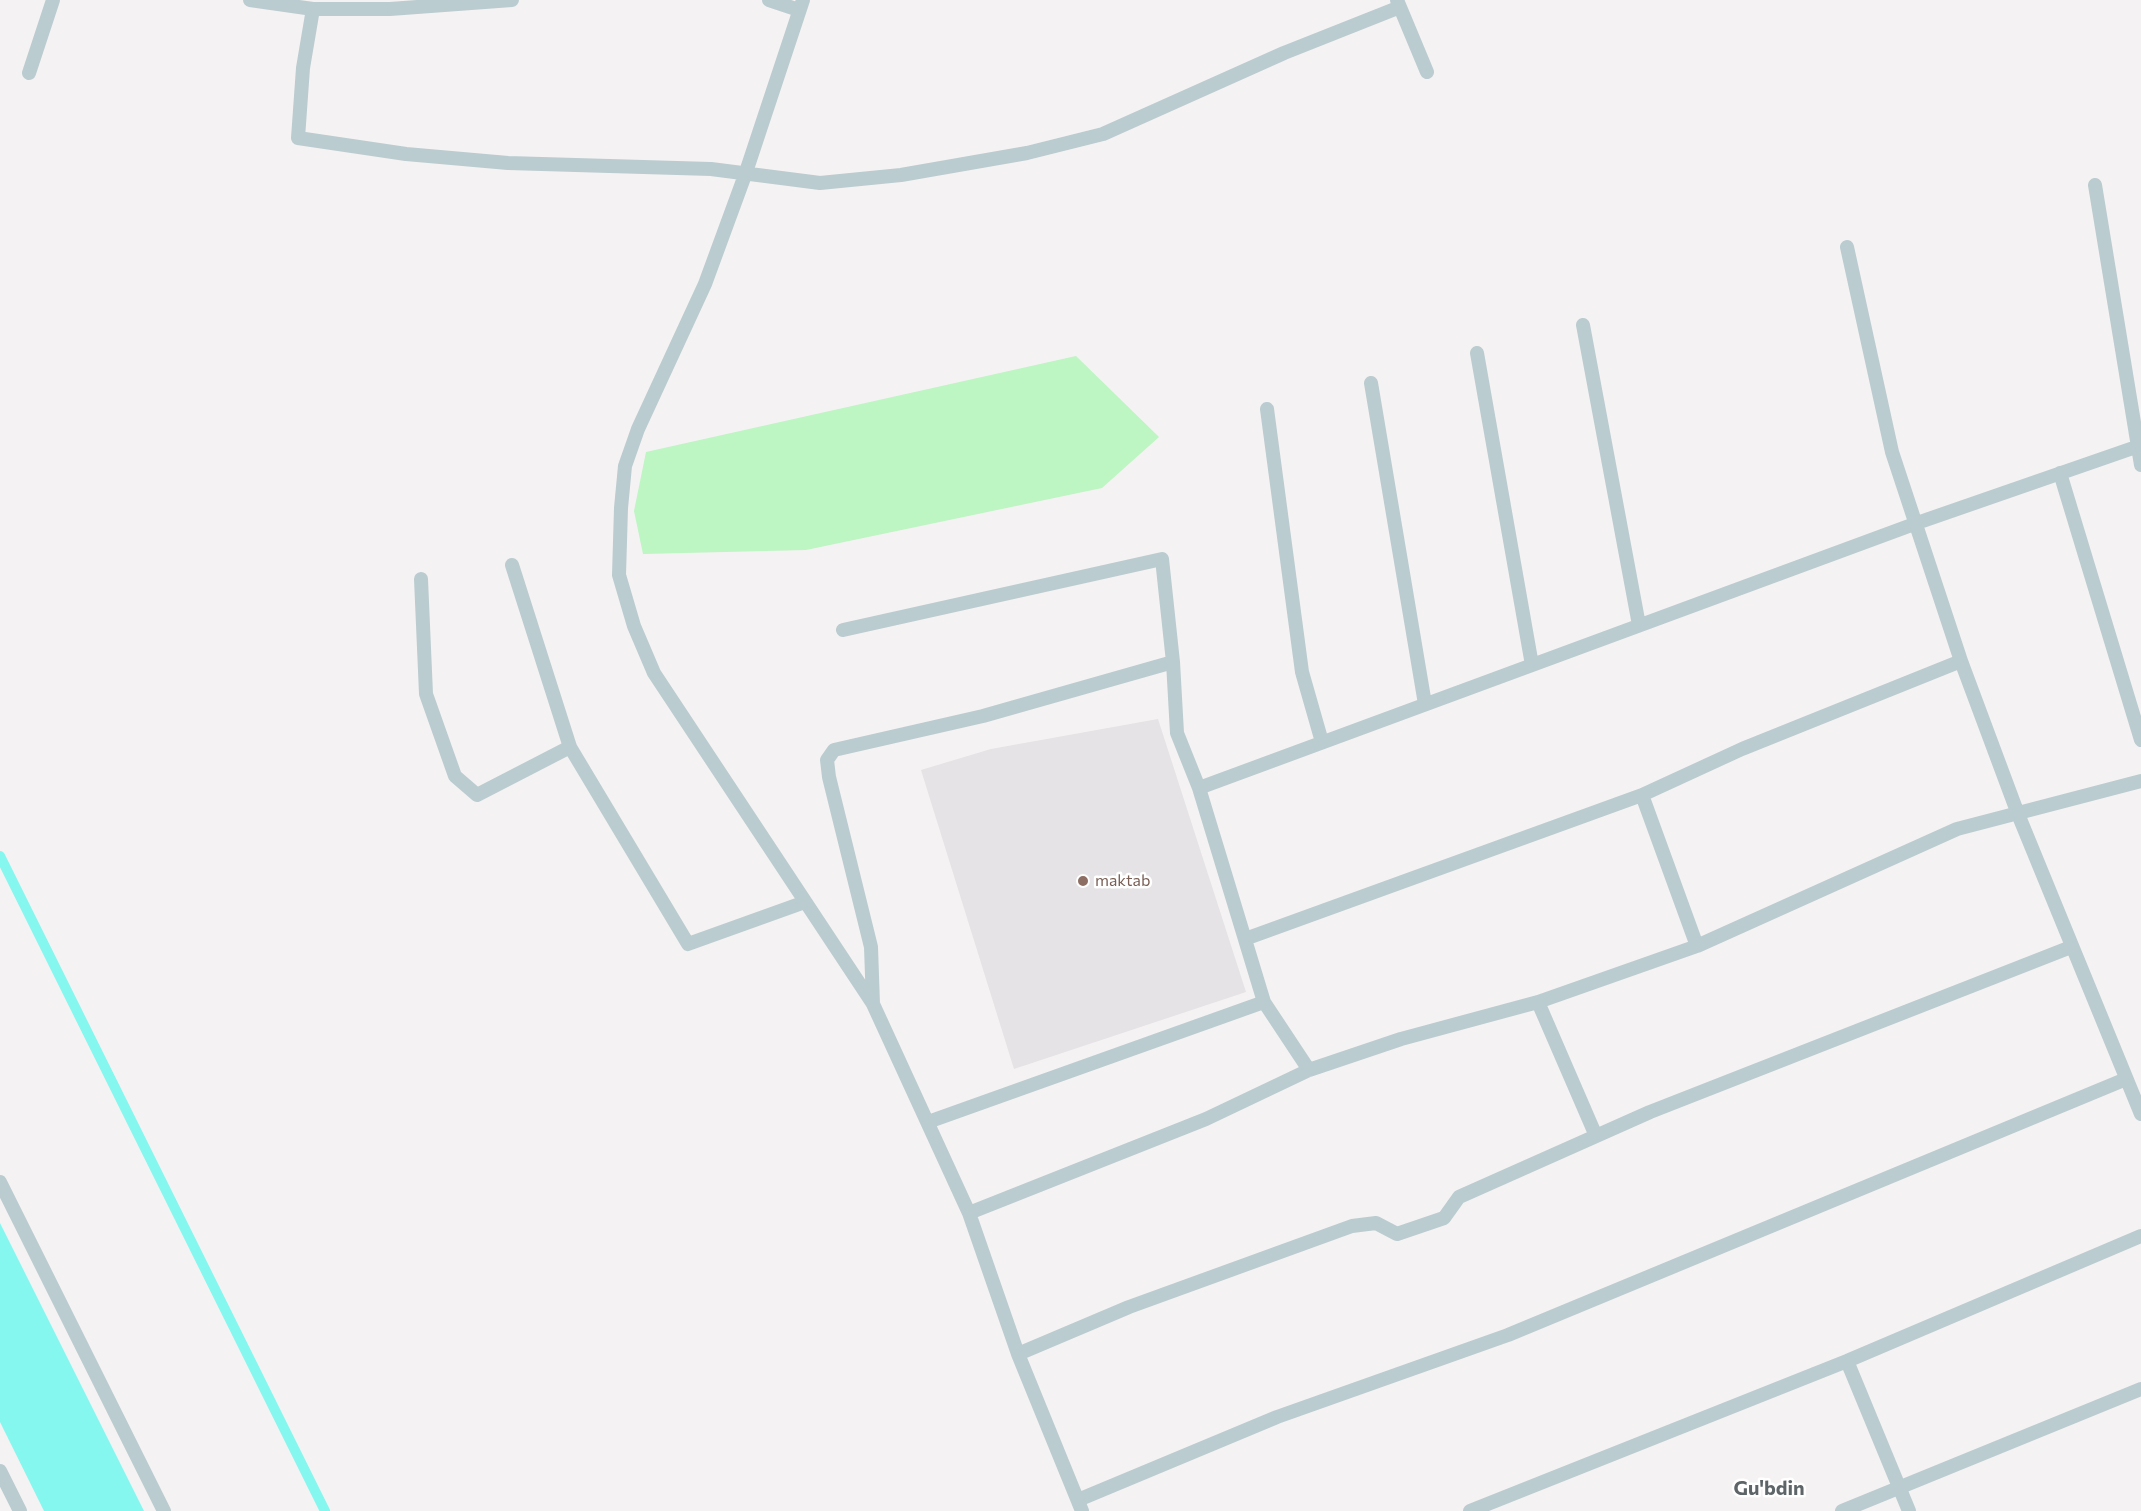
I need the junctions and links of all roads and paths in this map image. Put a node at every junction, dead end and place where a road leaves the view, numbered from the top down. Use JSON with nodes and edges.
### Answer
{"nodes":[{"id":1,"x":53,"y":0,"type":"edge"},
{"id":2,"x":250,"y":0,"type":"edge"},
{"id":3,"x":512,"y":0,"type":"edge"},
{"id":4,"x":769,"y":0,"type":"edge"},
{"id":5,"x":1399,"y":4,"type":"edge"},
{"id":6,"x":801,"y":5,"type":"edge"},
{"id":7,"x":313,"y":9,"type":"junction"},
{"id":8,"x":1426,"y":72,"type":"dead end"},
{"id":9,"x":29,"y":73,"type":"dead end"},
{"id":10,"x":745,"y":175,"type":"junction"},
{"id":11,"x":2095,"y":184,"type":"dead end"},
{"id":12,"x":1846,"y":247,"type":"dead end"},
{"id":13,"x":1583,"y":325,"type":"dead end"},
{"id":14,"x":1477,"y":353,"type":"dead end"},
{"id":15,"x":1371,"y":383,"type":"dead end"},
{"id":16,"x":1267,"y":409,"type":"dead end"},
{"id":17,"x":2136,"y":447,"type":"junction"},
{"id":18,"x":2141,"y":465,"type":"edge"},
{"id":19,"x":2060,"y":473,"type":"junction"},
{"id":20,"x":1917,"y":523,"type":"junction"},
{"id":21,"x":512,"y":565,"type":"dead end"},
{"id":22,"x":421,"y":579,"type":"dead end"},
{"id":23,"x":1639,"y":625,"type":"junction"},
{"id":24,"x":843,"y":630,"type":"dead end"},
{"id":25,"x":1961,"y":661,"type":"junction"},
{"id":26,"x":1173,"y":662,"type":"junction"},
{"id":27,"x":1532,"y":665,"type":"junction"},
{"id":28,"x":1425,"y":704,"type":"junction"},
{"id":29,"x":2141,"y":741,"type":"edge"},
{"id":30,"x":1322,"y":742,"type":"junction"},
{"id":31,"x":570,"y":747,"type":"junction"},
{"id":32,"x":2141,"y":781,"type":"edge"},
{"id":33,"x":1199,"y":788,"type":"junction"},
{"id":34,"x":1642,"y":795,"type":"junction"},
{"id":35,"x":2018,"y":814,"type":"junction"},
{"id":36,"x":805,"y":902,"type":"junction"},
{"id":37,"x":1245,"y":939,"type":"junction"},
{"id":38,"x":1696,"y":946,"type":"junction"},
{"id":39,"x":2072,"y":947,"type":"junction"},
{"id":40,"x":1264,"y":1002,"type":"junction"},
{"id":41,"x":1538,"y":1002,"type":"junction"},
{"id":42,"x":873,"y":1004,"type":"junction"},
{"id":43,"x":1309,"y":1070,"type":"junction"},
{"id":44,"x":2126,"y":1079,"type":"junction"},
{"id":45,"x":2141,"y":1114,"type":"edge"},
{"id":46,"x":928,"y":1122,"type":"junction"},
{"id":47,"x":1596,"y":1136,"type":"junction"},
{"id":48,"x":0,"y":1182,"type":"edge"},
{"id":49,"x":969,"y":1214,"type":"junction"},
{"id":50,"x":2141,"y":1236,"type":"edge"},
{"id":51,"x":1018,"y":1354,"type":"junction"},
{"id":52,"x":1847,"y":1361,"type":"junction"},
{"id":53,"x":2141,"y":1389,"type":"edge"},
{"id":54,"x":0,"y":1471,"type":"edge"},
{"id":55,"x":1900,"y":1489,"type":"junction"},
{"id":56,"x":1080,"y":1505,"type":"edge"},
{"id":57,"x":20,"y":1511,"type":"edge"},
{"id":58,"x":164,"y":1511,"type":"edge"},
{"id":59,"x":1470,"y":1511,"type":"edge"},
{"id":60,"x":1842,"y":1511,"type":"edge"},
{"id":61,"x":1909,"y":1511,"type":"edge"}],
"edges":[{"from":1,"to":9,"type":"street"},
{"from":2,"to":7,"type":"street"},
{"from":3,"to":7,"type":"street"},
{"from":4,"to":6,"type":"street"},
{"from":5,"to":8,"type":"street"},
{"from":5,"to":10,"type":"street"},
{"from":6,"to":10,"type":"street"},
{"from":7,"to":10,"type":"street"},
{"from":10,"to":36,"type":"street"},
{"from":11,"to":17,"type":"street"},
{"from":12,"to":20,"type":"street"},
{"from":13,"to":23,"type":"street"},
{"from":14,"to":27,"type":"street"},
{"from":15,"to":28,"type":"street"},
{"from":16,"to":30,"type":"street"},
{"from":17,"to":18,"type":"street"},
{"from":17,"to":19,"type":"street"},
{"from":19,"to":20,"type":"street"},
{"from":19,"to":29,"type":"street"},
{"from":20,"to":23,"type":"street"},
{"from":20,"to":25,"type":"street"},
{"from":21,"to":31,"type":"street"},
{"from":22,"to":31,"type":"street"},
{"from":23,"to":27,"type":"street"},
{"from":24,"to":26,"type":"street"},
{"from":25,"to":34,"type":"street"},
{"from":25,"to":35,"type":"street"},
{"from":26,"to":33,"type":"street"},
{"from":26,"to":42,"type":"street"},
{"from":27,"to":28,"type":"street"},
{"from":28,"to":30,"type":"street"},
{"from":30,"to":33,"type":"street"},
{"from":31,"to":36,"type":"street"},
{"from":32,"to":35,"type":"street"},
{"from":33,"to":37,"type":"street"},
{"from":34,"to":37,"type":"street"},
{"from":34,"to":38,"type":"street"},
{"from":35,"to":38,"type":"street"},
{"from":35,"to":39,"type":"street"},
{"from":36,"to":42,"type":"street"},
{"from":37,"to":40,"type":"street"},
{"from":38,"to":41,"type":"street"},
{"from":39,"to":44,"type":"street"},
{"from":39,"to":47,"type":"street"},
{"from":40,"to":43,"type":"street"},
{"from":40,"to":46,"type":"street"},
{"from":41,"to":43,"type":"street"},
{"from":41,"to":47,"type":"street"},
{"from":42,"to":46,"type":"street"},
{"from":43,"to":49,"type":"street"},
{"from":44,"to":45,"type":"street"},
{"from":44,"to":56,"type":"street"},
{"from":46,"to":49,"type":"street"},
{"from":47,"to":51,"type":"street"},
{"from":48,"to":58,"type":"street"},
{"from":49,"to":51,"type":"street"},
{"from":50,"to":52,"type":"street"},
{"from":51,"to":56,"type":"street"},
{"from":52,"to":55,"type":"street"},
{"from":52,"to":59,"type":"street"},
{"from":53,"to":55,"type":"street"},
{"from":54,"to":57,"type":"street"},
{"from":55,"to":60,"type":"street"},
{"from":55,"to":61,"type":"street"}]}
